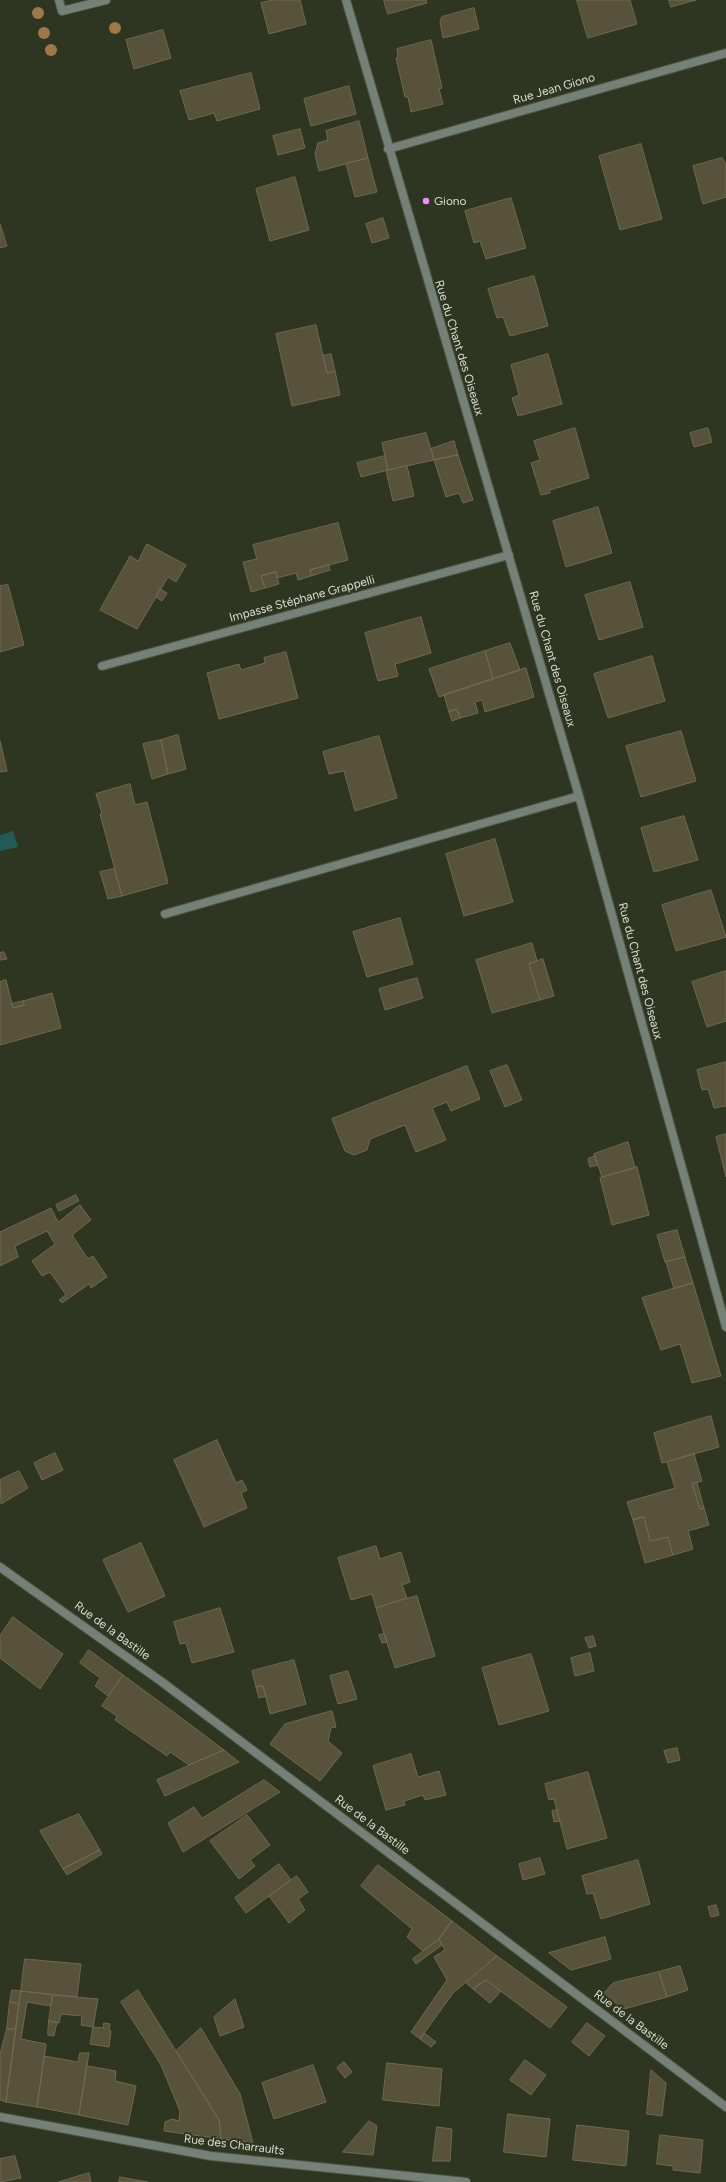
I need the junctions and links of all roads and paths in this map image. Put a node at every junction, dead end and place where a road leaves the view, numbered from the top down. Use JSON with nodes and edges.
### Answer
{"nodes":[{"id":1,"x":59,"y":0,"type":"edge"},
{"id":2,"x":106,"y":0,"type":"edge"},
{"id":3,"x":346,"y":0,"type":"edge"},
{"id":4,"x":726,"y":53,"type":"edge"},
{"id":5,"x":388,"y":149,"type":"junction"},
{"id":6,"x":509,"y":555,"type":"junction"},
{"id":7,"x":102,"y":666,"type":"dead end"},
{"id":8,"x":579,"y":796,"type":"junction"},
{"id":9,"x":165,"y":914,"type":"dead end"},
{"id":10,"x":726,"y":1327,"type":"edge"},
{"id":11,"x":0,"y":1567,"type":"edge"},
{"id":12,"x":726,"y":2107,"type":"edge"},
{"id":13,"x":0,"y":2117,"type":"edge"},
{"id":14,"x":466,"y":2182,"type":"edge"}],
"edges":[{"from":1,"to":2,"type":"street"},
{"from":3,"to":5,"type":"street","name":"Rue du Chant des Oiseaux"},
{"from":4,"to":5,"type":"street","name":"Rue Jean Giono"},
{"from":5,"to":6,"type":"street","name":"Rue du Chant des Oiseaux"},
{"from":6,"to":7,"type":"street","name":"Impasse Stéphane Grappelli"},
{"from":6,"to":8,"type":"street","name":"Rue du Chant des Oiseaux"},
{"from":8,"to":9,"type":"street"},
{"from":8,"to":10,"type":"street","name":"Rue du Chant des Oiseaux"},
{"from":11,"to":12,"type":"street","name":"Rue de la Bastille"},
{"from":13,"to":14,"type":"street","name":"Rue des Charraults"}]}
